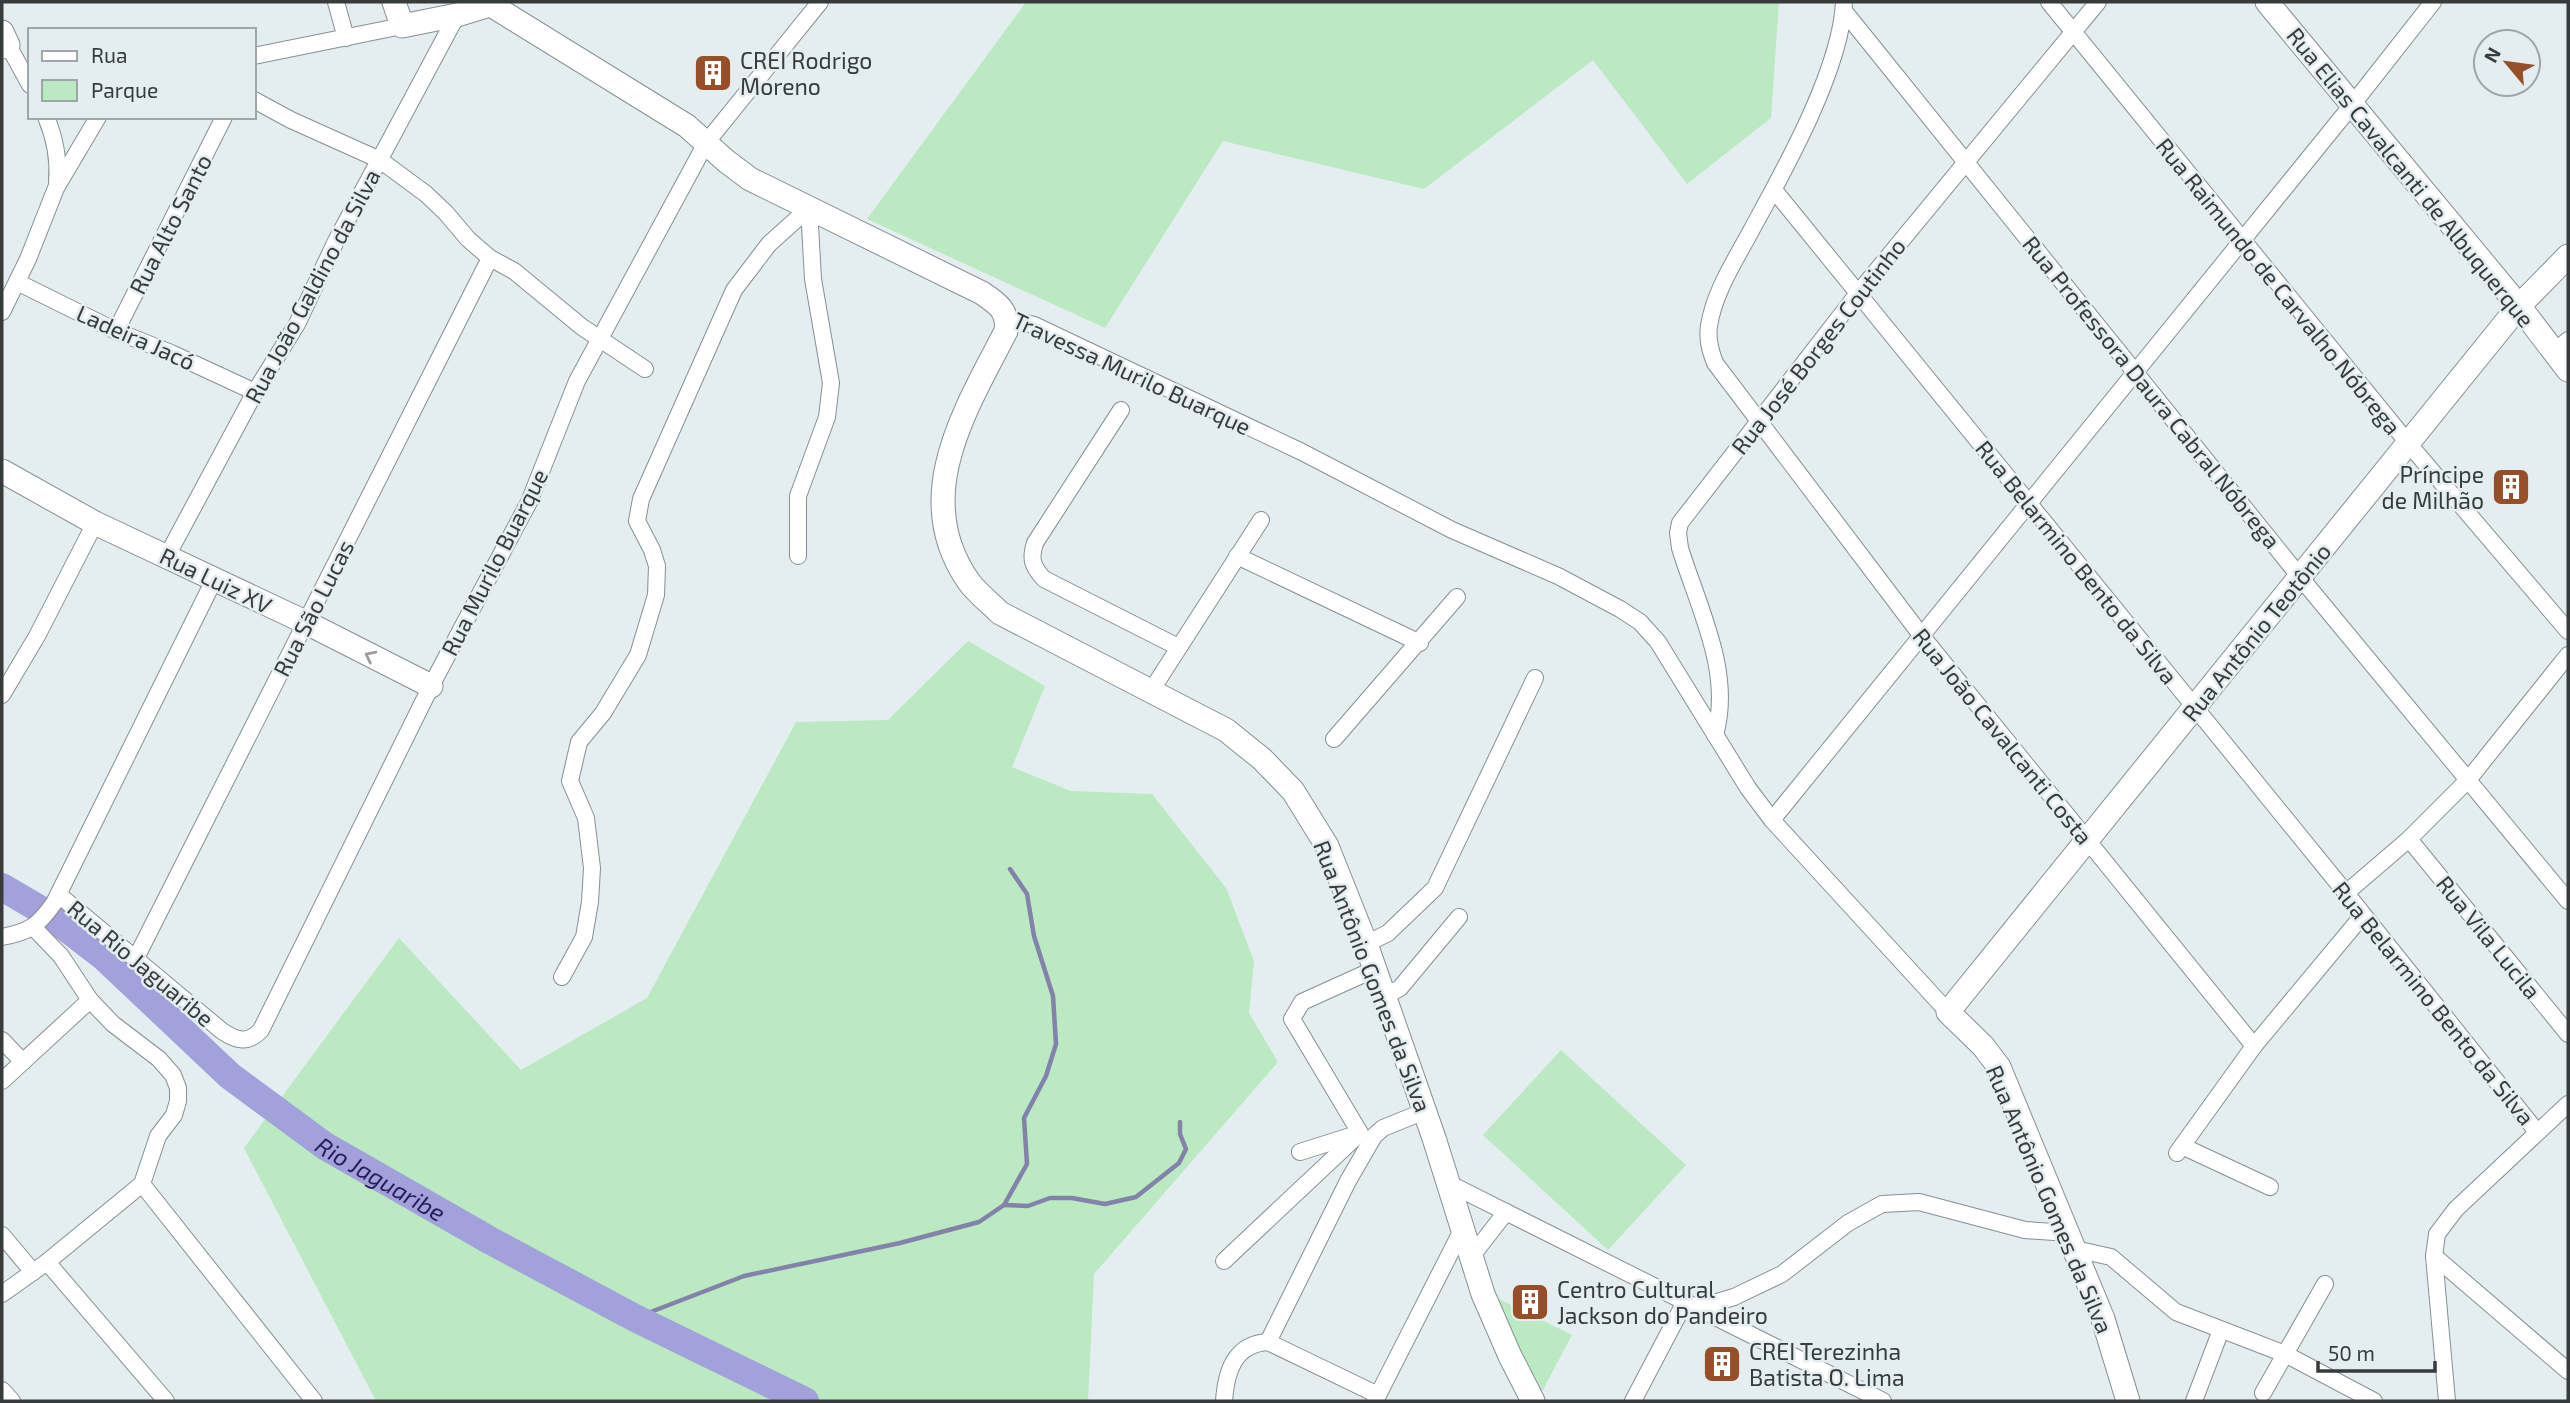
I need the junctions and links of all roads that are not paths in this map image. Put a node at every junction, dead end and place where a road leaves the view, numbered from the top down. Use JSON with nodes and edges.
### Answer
{"nodes":[{"id":1,"x":336,"y":2,"type":"edge"},
{"id":2,"x":394,"y":2,"type":"edge"},
{"id":3,"x":820,"y":2,"type":"edge"},
{"id":4,"x":2049,"y":2,"type":"edge"},
{"id":5,"x":2098,"y":2,"type":"edge"},
{"id":6,"x":2267,"y":2,"type":"edge"},
{"id":7,"x":2433,"y":2,"type":"edge"},
{"id":8,"x":495,"y":3,"type":"edge"},
{"id":9,"x":1844,"y":7,"type":"edge"},
{"id":10,"x":457,"y":15,"type":"junction"},
{"id":11,"x":402,"y":26,"type":"junction"},
{"id":12,"x":2073,"y":32,"type":"junction"},
{"id":13,"x":346,"y":38,"type":"junction"},
{"id":14,"x":4,"y":42,"type":"edge"},
{"id":15,"x":256,"y":56,"type":"edge"},
{"id":16,"x":28,"y":82,"type":"edge"},
{"id":17,"x":256,"y":101,"type":"edge"},
{"id":18,"x":2352,"y":105,"type":"junction"},
{"id":19,"x":47,"y":119,"type":"edge"},
{"id":20,"x":98,"y":119,"type":"edge"},
{"id":21,"x":223,"y":119,"type":"edge"},
{"id":22,"x":706,"y":143,"type":"junction"},
{"id":23,"x":380,"y":160,"type":"junction"},
{"id":24,"x":1966,"y":161,"type":"junction"},
{"id":25,"x":56,"y":188,"type":"junction"},
{"id":26,"x":1774,"y":190,"type":"junction"},
{"id":27,"x":809,"y":208,"type":"junction"},
{"id":28,"x":2242,"y":241,"type":"junction"},
{"id":29,"x":2568,"y":256,"type":"edge"},
{"id":30,"x":490,"y":258,"type":"junction"},
{"id":31,"x":17,"y":282,"type":"junction"},
{"id":32,"x":1859,"y":292,"type":"junction"},
{"id":33,"x":2519,"y":306,"type":"junction"},
{"id":34,"x":2,"y":312,"type":"edge"},
{"id":35,"x":1007,"y":318,"type":"junction"},
{"id":36,"x":116,"y":331,"type":"junction"},
{"id":37,"x":600,"y":340,"type":"junction"},
{"id":38,"x":2563,"y":354,"type":"edge"},
{"id":39,"x":645,"y":369,"type":"dead end"},
{"id":40,"x":2135,"y":371,"type":"junction"},
{"id":41,"x":254,"y":392,"type":"junction"},
{"id":42,"x":1121,"y":410,"type":"dead end"},
{"id":43,"x":1760,"y":420,"type":"junction"},
{"id":44,"x":2408,"y":443,"type":"junction"},
{"id":45,"x":2,"y":471,"type":"edge"},
{"id":46,"x":2029,"y":504,"type":"junction"},
{"id":47,"x":1261,"y":520,"type":"dead end"},
{"id":48,"x":95,"y":523,"type":"junction"},
{"id":49,"x":167,"y":556,"type":"junction"},
{"id":50,"x":798,"y":556,"type":"dead end"},
{"id":51,"x":1237,"y":556,"type":"junction"},
{"id":52,"x":2300,"y":577,"type":"junction"},
{"id":53,"x":214,"y":580,"type":"junction"},
{"id":54,"x":1457,"y":597,"type":"dead end"},
{"id":55,"x":305,"y":622,"type":"junction"},
{"id":56,"x":2568,"y":631,"type":"edge"},
{"id":57,"x":1921,"y":635,"type":"junction"},
{"id":58,"x":1419,"y":643,"type":"junction"},
{"id":59,"x":1178,"y":647,"type":"junction"},
{"id":60,"x":2568,"y":655,"type":"edge"},
{"id":61,"x":1535,"y":678,"type":"dead end"},
{"id":62,"x":431,"y":686,"type":"junction"},
{"id":63,"x":1150,"y":691,"type":"junction"},
{"id":64,"x":2,"y":695,"type":"edge"},
{"id":65,"x":2194,"y":708,"type":"junction"},
{"id":66,"x":1715,"y":735,"type":"junction"},
{"id":67,"x":1334,"y":739,"type":"dead end"},
{"id":68,"x":2468,"y":780,"type":"junction"},
{"id":69,"x":1772,"y":820,"type":"junction"},
{"id":70,"x":2409,"y":839,"type":"junction"},
{"id":71,"x":2087,"y":840,"type":"junction"},
{"id":72,"x":2346,"y":893,"type":"junction"},
{"id":73,"x":57,"y":899,"type":"junction"},
{"id":74,"x":2568,"y":901,"type":"edge"},
{"id":75,"x":2363,"y":915,"type":"junction"},
{"id":76,"x":1460,"y":917,"type":"dead end"},
{"id":77,"x":36,"y":925,"type":"junction"},
{"id":78,"x":2,"y":937,"type":"edge"},
{"id":79,"x":1366,"y":944,"type":"junction"},
{"id":80,"x":136,"y":958,"type":"junction"},
{"id":81,"x":1375,"y":969,"type":"junction"},
{"id":82,"x":562,"y":977,"type":"dead end"},
{"id":83,"x":1384,"y":997,"type":"junction"},
{"id":84,"x":90,"y":1000,"type":"junction"},
{"id":85,"x":1948,"y":1012,"type":"junction"},
{"id":86,"x":222,"y":1031,"type":"joint"},
{"id":87,"x":2568,"y":1034,"type":"edge"},
{"id":88,"x":2,"y":1040,"type":"edge"},
{"id":89,"x":2254,"y":1046,"type":"junction"},
{"id":90,"x":23,"y":1062,"type":"junction"},
{"id":91,"x":2,"y":1081,"type":"edge"},
{"id":92,"x":1425,"y":1111,"type":"junction"},
{"id":93,"x":2565,"y":1112,"type":"edge"},
{"id":94,"x":2537,"y":1132,"type":"junction"},
{"id":95,"x":1367,"y":1135,"type":"junction"},
{"id":96,"x":1300,"y":1152,"type":"dead end"},
{"id":97,"x":1448,"y":1183,"type":"junction"},
{"id":98,"x":142,"y":1184,"type":"junction"},
{"id":99,"x":2270,"y":1187,"type":"dead end"},
{"id":100,"x":1506,"y":1212,"type":"junction"},
{"id":101,"x":1462,"y":1230,"type":"junction"},
{"id":102,"x":2,"y":1235,"type":"edge"},
{"id":103,"x":2072,"y":1241,"type":"junction"},
{"id":104,"x":2434,"y":1256,"type":"junction"},
{"id":105,"x":1471,"y":1257,"type":"junction"},
{"id":106,"x":1224,"y":1261,"type":"dead end"},
{"id":107,"x":40,"y":1267,"type":"junction"},
{"id":108,"x":2325,"y":1284,"type":"dead end"},
{"id":109,"x":2,"y":1294,"type":"edge"},
{"id":110,"x":1691,"y":1305,"type":"junction"},
{"id":111,"x":2221,"y":1329,"type":"junction"},
{"id":112,"x":1268,"y":1342,"type":"junction"},
{"id":113,"x":2285,"y":1354,"type":"junction"},
{"id":114,"x":2568,"y":1371,"type":"edge"},
{"id":115,"x":2,"y":1390,"type":"edge"},
{"id":116,"x":2263,"y":1393,"type":"dead end"},
{"id":117,"x":1377,"y":1398,"type":"edge"},
{"id":118,"x":12,"y":1401,"type":"edge"},
{"id":119,"x":166,"y":1401,"type":"edge"},
{"id":120,"x":314,"y":1401,"type":"edge"},
{"id":121,"x":1224,"y":1401,"type":"edge"},
{"id":122,"x":1533,"y":1401,"type":"edge"},
{"id":123,"x":1633,"y":1401,"type":"edge"},
{"id":124,"x":1883,"y":1401,"type":"edge"},
{"id":125,"x":2128,"y":1401,"type":"edge"},
{"id":126,"x":2194,"y":1401,"type":"edge"},
{"id":127,"x":2374,"y":1401,"type":"edge"},
{"id":128,"x":2447,"y":1401,"type":"edge"}],
"edges":[{"from":1,"to":13,"type":"street"},
{"from":2,"to":11,"type":"street"},
{"from":3,"to":22,"type":"street","name":"Rua Murilo Buarque"},
{"from":4,"to":12,"type":"street","name":"Rua Raimundo de Carvalho Nóbrega"},
{"from":5,"to":12,"type":"street","name":"Rua José Borges Coutinho"},
{"from":6,"to":18,"type":"street","name":"Rua Elias Cavalcanti de Albuquerque"},
{"from":7,"to":18,"type":"street"},
{"from":8,"to":10,"type":"street"},
{"from":8,"to":22,"type":"street","name":"Travessa Murilo Buarque"},
{"from":9,"to":24,"type":"street","name":"Rua Professora Daura Cabral Nóbrega"},
{"from":9,"to":26,"type":"street","name":"Rua João Cavalcanti Costa"},
{"from":10,"to":11,"type":"street"},
{"from":10,"to":23,"type":"street","name":"Rua João Galdino da Silva"},
{"from":11,"to":13,"type":"street"},
{"from":12,"to":24,"type":"street","name":"Rua José Borges Coutinho"},
{"from":12,"to":28,"type":"street","name":"Rua Raimundo de Carvalho Nóbrega"},
{"from":13,"to":15,"type":"street"},
{"from":14,"to":16,"type":"street"},
{"from":17,"to":23,"type":"street"},
{"from":18,"to":28,"type":"street"},
{"from":18,"to":33,"type":"street","name":"Rua Elias Cavalcanti de Albuquerque"},
{"from":19,"to":25,"type":"street"},
{"from":20,"to":25,"type":"street"},
{"from":21,"to":36,"type":"street","name":"Rua Alto Santo"},
{"from":22,"to":27,"type":"street","name":"Travessa Murilo Buarque"},
{"from":22,"to":37,"type":"street","name":"Rua Murilo Buarque"},
{"from":23,"to":30,"type":"street"},
{"from":23,"to":41,"type":"street","name":"Rua João Galdino da Silva"},
{"from":24,"to":32,"type":"street","name":"Rua José Borges Coutinho"},
{"from":24,"to":40,"type":"street","name":"Rua Professora Daura Cabral Nóbrega"},
{"from":25,"to":31,"type":"street"},
{"from":26,"to":32,"type":"street","name":"Rua Belarmino Bento da Silva"},
{"from":26,"to":43,"type":"street","name":"Rua João Cavalcanti Costa"},
{"from":27,"to":35,"type":"street","name":"Travessa Murilo Buarque"},
{"from":27,"to":50,"type":"street"},
{"from":27,"to":82,"type":"street"},
{"from":28,"to":40,"type":"street"},
{"from":28,"to":44,"type":"street","name":"Rua Raimundo de Carvalho Nóbrega"},
{"from":29,"to":33,"type":"street","name":"Rua Antônio Teotônio"},
{"from":30,"to":37,"type":"street"},
{"from":30,"to":55,"type":"street","name":"Rua São Lucas"},
{"from":31,"to":34,"type":"street"},
{"from":31,"to":36,"type":"street","name":"Ladeira Jacó"},
{"from":32,"to":43,"type":"street","name":"Rua José Borges Coutinho"},
{"from":32,"to":46,"type":"street","name":"Rua Belarmino Bento da Silva"},
{"from":33,"to":38,"type":"street","name":"Rua Elias Cavalcanti de Albuquerque"},
{"from":33,"to":44,"type":"street","name":"Rua Antônio Teotônio"},
{"from":35,"to":63,"type":"street","name":"Rua Antônio Gomes da Silva"},
{"from":35,"to":66,"type":"street","name":"Travessa Murilo Buarque"},
{"from":36,"to":41,"type":"street","name":"Ladeira Jacó"},
{"from":37,"to":39,"type":"street"},
{"from":37,"to":62,"type":"street","name":"Rua Murilo Buarque"},
{"from":40,"to":46,"type":"street"},
{"from":40,"to":52,"type":"street","name":"Rua Professora Daura Cabral Nóbrega"},
{"from":41,"to":49,"type":"street","name":"Rua João Galdino da Silva"},
{"from":42,"to":59,"type":"street"},
{"from":43,"to":57,"type":"street","name":"Rua João Cavalcanti Costa"},
{"from":43,"to":66,"type":"street","name":"Rua José Borges Coutinho"},
{"from":44,"to":52,"type":"street","name":"Rua Antônio Teotônio"},
{"from":44,"to":56,"type":"street","name":"Rua Raimundo de Carvalho Nóbrega"},
{"from":45,"to":48,"type":"street","name":"Rua Luiz XV"},
{"from":46,"to":57,"type":"street"},
{"from":46,"to":65,"type":"street","name":"Rua Belarmino Bento da Silva"},
{"from":47,"to":51,"type":"street"},
{"from":48,"to":49,"type":"street","name":"Rua Luiz XV"},
{"from":48,"to":64,"type":"street"},
{"from":49,"to":53,"type":"street","name":"Rua Luiz XV"},
{"from":51,"to":58,"type":"street"},
{"from":51,"to":59,"type":"street"},
{"from":52,"to":65,"type":"street","name":"Rua Antônio Teotônio"},
{"from":52,"to":68,"type":"street","name":"Rua Professora Daura Cabral Nóbrega"},
{"from":53,"to":55,"type":"street","name":"Rua Luiz XV"},
{"from":53,"to":73,"type":"street"},
{"from":54,"to":58,"type":"street"},
{"from":62,"to":55,"type":"street","name":"Rua Luiz XV","one_way":true},
{"from":55,"to":80,"type":"street","name":"Rua São Lucas"},
{"from":57,"to":69,"type":"street"},
{"from":57,"to":71,"type":"street","name":"Rua João Cavalcanti Costa"},
{"from":58,"to":67,"type":"street"},
{"from":59,"to":63,"type":"street"},
{"from":60,"to":68,"type":"street"},
{"from":61,"to":79,"type":"street"},
{"from":62,"to":86,"type":"street","name":"Rua Murilo Buarque"},
{"from":63,"to":79,"type":"street","name":"Rua Antônio Gomes da Silva"},
{"from":65,"to":71,"type":"street","name":"Rua Antônio Teotônio"},
{"from":65,"to":72,"type":"street","name":"Rua Belarmino Bento da Silva"},
{"from":66,"to":69,"type":"street","name":"Travessa Murilo Buarque"},
{"from":68,"to":70,"type":"street"},
{"from":68,"to":74,"type":"street","name":"Rua Professora Daura Cabral Nóbrega"},
{"from":69,"to":85,"type":"street","name":"Travessa Murilo Buarque"},
{"from":70,"to":72,"type":"street"},
{"from":70,"to":87,"type":"street","name":"Rua Vila Lucila"},
{"from":71,"to":85,"type":"street","name":"Rua Antônio Teotônio"},
{"from":71,"to":89,"type":"street","name":"Rua João Cavalcanti Costa"},
{"from":72,"to":75,"type":"street","name":"Rua Belarmino Bento da Silva"},
{"from":73,"to":77,"type":"street"},
{"from":73,"to":80,"type":"street","name":"Rua Rio Jaguaribe"},
{"from":75,"to":89,"type":"street"},
{"from":75,"to":94,"type":"street","name":"Rua Belarmino Bento da Silva"},
{"from":76,"to":83,"type":"street"},
{"from":77,"to":78,"type":"street"},
{"from":77,"to":84,"type":"street"},
{"from":79,"to":81,"type":"street","name":"Rua Antônio Gomes da Silva"},
{"from":80,"to":86,"type":"street","name":"Rua Rio Jaguaribe"},
{"from":81,"to":83,"type":"street","name":"Rua Antônio Gomes da Silva"},
{"from":81,"to":95,"type":"street"},
{"from":83,"to":92,"type":"street","name":"Rua Antônio Gomes da Silva"},
{"from":84,"to":90,"type":"street"},
{"from":84,"to":98,"type":"street"},
{"from":85,"to":103,"type":"street","name":"Rua Antônio Gomes da Silva"},
{"from":88,"to":90,"type":"street"},
{"from":89,"to":99,"type":"street"},
{"from":90,"to":91,"type":"street"},
{"from":92,"to":95,"type":"street"},
{"from":92,"to":97,"type":"street","name":"Rua Antônio Gomes da Silva"},
{"from":93,"to":94,"type":"street"},
{"from":94,"to":104,"type":"street"},
{"from":95,"to":96,"type":"street"},
{"from":95,"to":106,"type":"street"},
{"from":95,"to":112,"type":"street"},
{"from":97,"to":100,"type":"street"},
{"from":97,"to":101,"type":"street","name":"Rua Antônio Gomes da Silva"},
{"from":98,"to":107,"type":"street"},
{"from":98,"to":120,"type":"street"},
{"from":100,"to":105,"type":"street"},
{"from":100,"to":110,"type":"street"},
{"from":101,"to":105,"type":"street","name":"Rua Antônio Gomes da Silva"},
{"from":101,"to":117,"type":"street"},
{"from":102,"to":107,"type":"street"},
{"from":103,"to":110,"type":"street"},
{"from":103,"to":111,"type":"street"},
{"from":103,"to":125,"type":"street","name":"Rua Antônio Gomes da Silva"},
{"from":104,"to":114,"type":"street"},
{"from":104,"to":128,"type":"street"},
{"from":105,"to":122,"type":"street","name":"Rua Antônio Gomes da Silva"},
{"from":107,"to":109,"type":"street"},
{"from":107,"to":119,"type":"street"},
{"from":108,"to":113,"type":"street"},
{"from":110,"to":123,"type":"street"},
{"from":110,"to":124,"type":"street"},
{"from":111,"to":113,"type":"street"},
{"from":111,"to":126,"type":"street"},
{"from":112,"to":117,"type":"street"},
{"from":112,"to":121,"type":"street"},
{"from":113,"to":116,"type":"street"},
{"from":113,"to":127,"type":"street"},
{"from":115,"to":118,"type":"street"}]}
